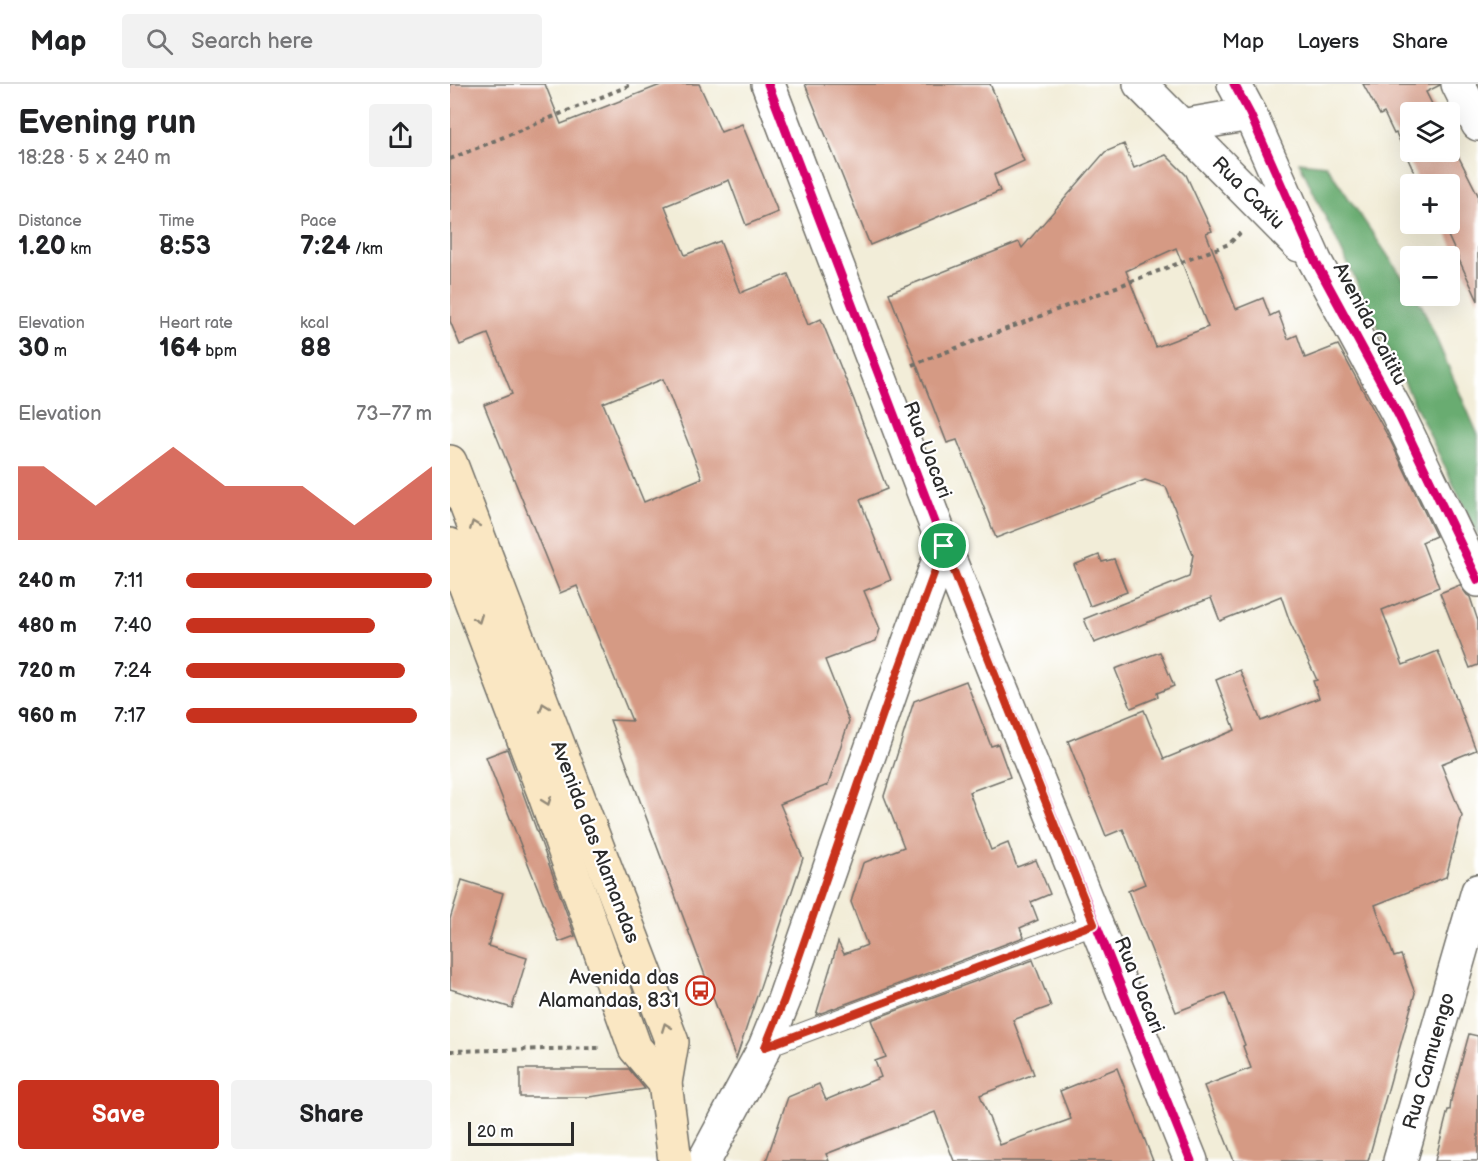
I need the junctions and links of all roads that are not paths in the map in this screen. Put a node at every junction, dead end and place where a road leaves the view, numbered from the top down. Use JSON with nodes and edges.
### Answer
{"nodes":[{"id":1,"x":768,"y":84,"type":"edge"},
{"id":2,"x":1140,"y":84,"type":"edge"},
{"id":3,"x":1234,"y":84,"type":"edge"},
{"id":4,"x":1458,"y":84,"type":"edge"},
{"id":5,"x":1250,"y":114,"type":"junction"},
{"id":6,"x":1478,"y":124,"type":"edge"},
{"id":7,"x":1181,"y":126,"type":"junction"},
{"id":8,"x":1315,"y":261,"type":"junction"},
{"id":9,"x":450,"y":462,"type":"edge"},
{"id":10,"x":450,"y":545,"type":"edge"},
{"id":11,"x":944,"y":546,"type":"junction"},
{"id":12,"x":1478,"y":580,"type":"edge"},
{"id":13,"x":1478,"y":891,"type":"edge"},
{"id":14,"x":1094,"y":924,"type":"junction"},
{"id":15,"x":765,"y":1047,"type":"junction"},
{"id":16,"x":665,"y":1083,"type":"junction"},
{"id":17,"x":675,"y":1161,"type":"edge"},
{"id":18,"x":704,"y":1161,"type":"edge"},
{"id":19,"x":1191,"y":1161,"type":"edge"},
{"id":20,"x":1400,"y":1161,"type":"edge"}],
"edges":[{"from":1,"to":11,"type":"street","name":"Rua Uacari"},
{"from":2,"to":7,"type":"street","name":"Rua Caxiu"},
{"from":3,"to":5,"type":"street","name":"Avenida Caititu"},
{"from":4,"to":6,"type":"street"},
{"from":5,"to":7,"type":"street"},
{"from":5,"to":8,"type":"street","name":"Avenida Caititu"},
{"from":7,"to":8,"type":"street","name":"Rua Caxiu"},
{"from":8,"to":12,"type":"street","name":"Avenida Caititu"},
{"from":16,"to":9,"type":"street","name":"Avenida das Alamandas","one_way":true},
{"from":10,"to":16,"type":"street","name":"Avenida das Alamandas","one_way":true},
{"from":11,"to":14,"type":"street","name":"Rua Uacari"},
{"from":11,"to":15,"type":"street"},
{"from":13,"to":20,"type":"street","name":"Rua Camuengo"},
{"from":14,"to":15,"type":"lane"},
{"from":14,"to":19,"type":"street","name":"Rua Uacari"},
{"from":15,"to":18,"type":"street"},
{"from":16,"to":17,"type":"street"}]}
